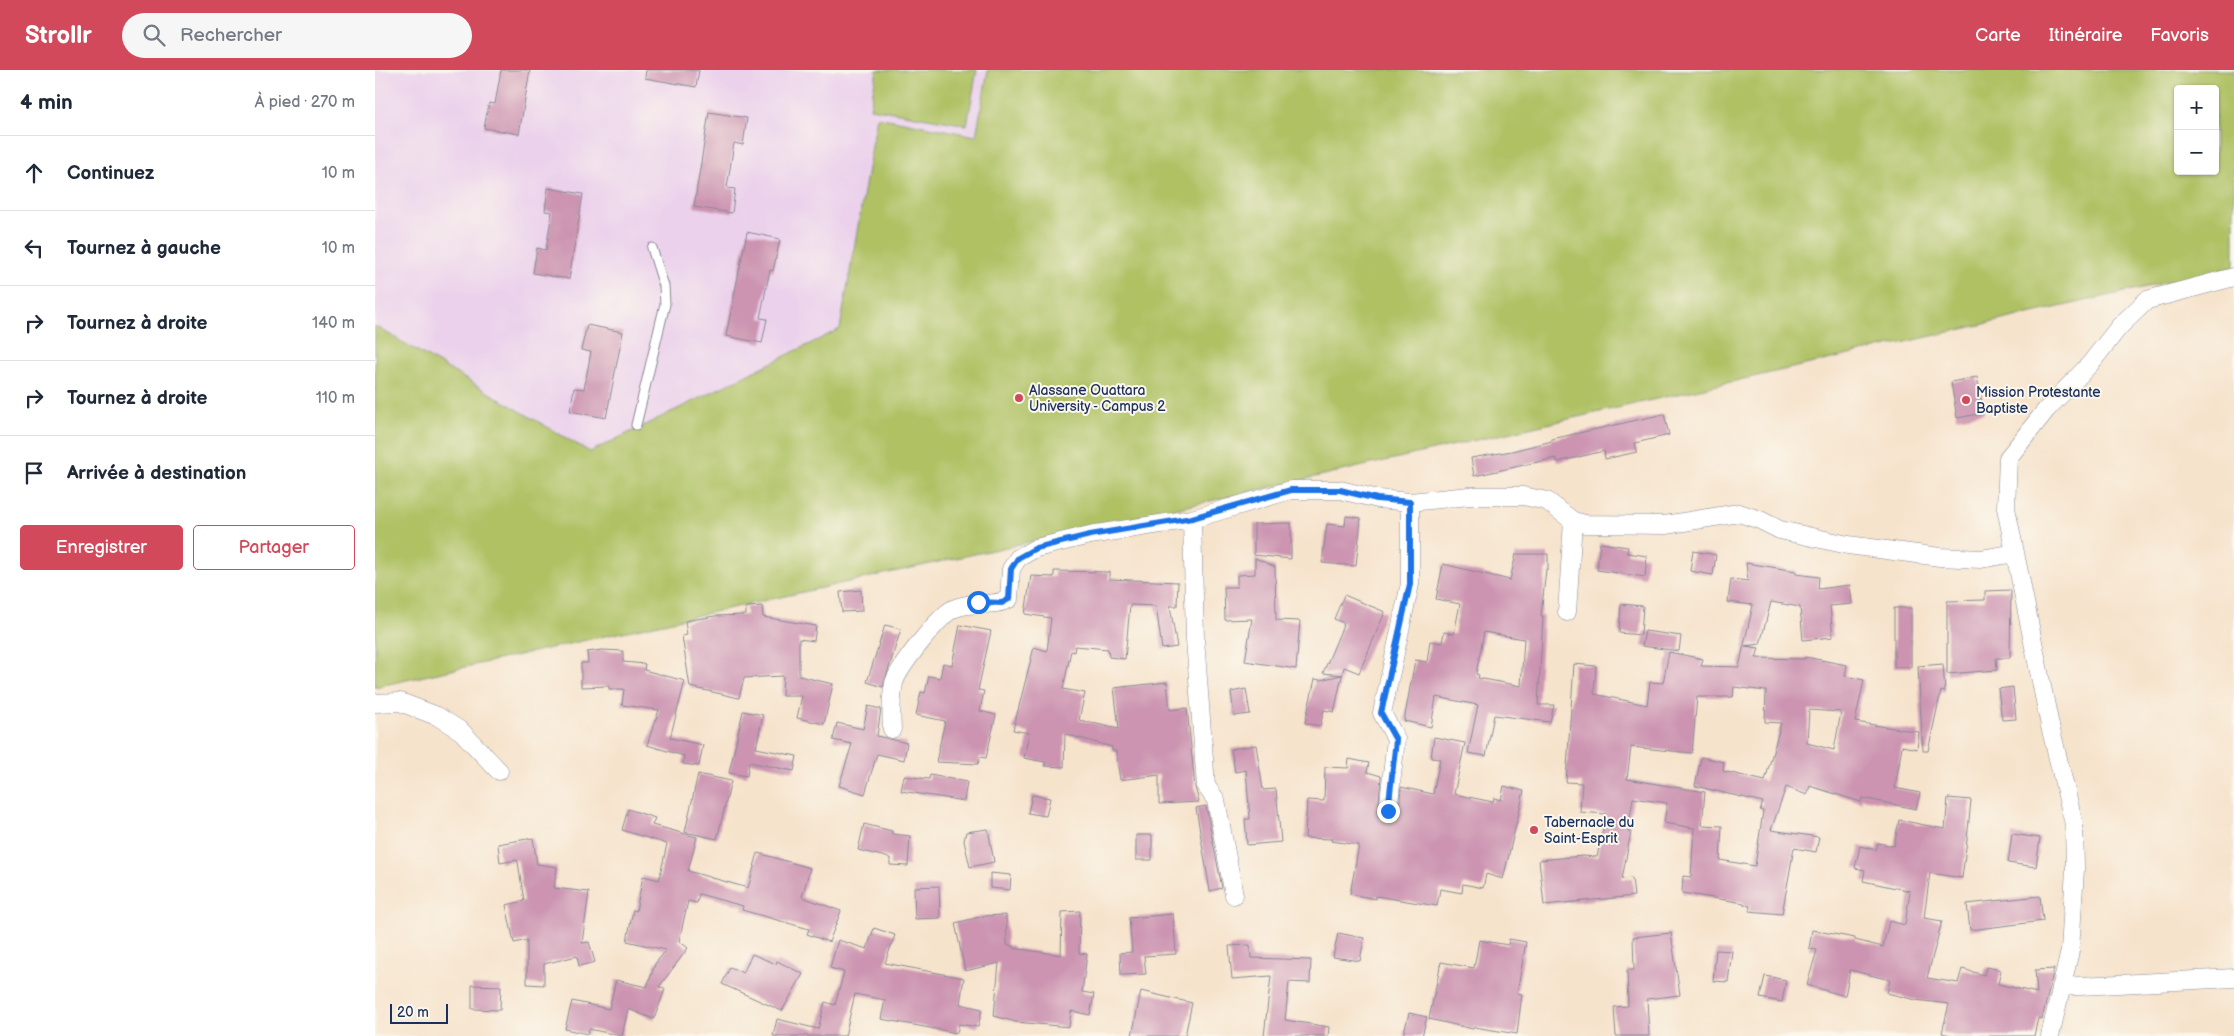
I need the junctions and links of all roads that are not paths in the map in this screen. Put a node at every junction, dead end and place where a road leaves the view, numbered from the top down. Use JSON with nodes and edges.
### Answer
{"nodes":[{"id":1,"x":652,"y":248,"type":"dead end"},
{"id":2,"x":2234,"y":277,"type":"edge"},
{"id":3,"x":636,"y":425,"type":"dead end"},
{"id":4,"x":1410,"y":502,"type":"junction"},
{"id":5,"x":1192,"y":518,"type":"junction"},
{"id":6,"x":1573,"y":521,"type":"junction"},
{"id":7,"x":2015,"y":553,"type":"junction"},
{"id":8,"x":1567,"y":612,"type":"dead end"},
{"id":9,"x":375,"y":703,"type":"edge"},
{"id":10,"x":892,"y":729,"type":"dead end"},
{"id":11,"x":499,"y":771,"type":"dead end"},
{"id":12,"x":1388,"y":811,"type":"dead end"},
{"id":13,"x":1234,"y":895,"type":"dead end"},
{"id":14,"x":2234,"y":978,"type":"edge"},
{"id":15,"x":2061,"y":987,"type":"junction"},
{"id":16,"x":2050,"y":1036,"type":"edge"}],
"edges":[{"from":1,"to":3,"type":"lane"},
{"from":2,"to":7,"type":"street"},
{"from":4,"to":5,"type":"street"},
{"from":4,"to":6,"type":"street"},
{"from":4,"to":12,"type":"street"},
{"from":5,"to":10,"type":"street"},
{"from":5,"to":13,"type":"street"},
{"from":6,"to":7,"type":"street"},
{"from":6,"to":8,"type":"street"},
{"from":7,"to":15,"type":"street"},
{"from":9,"to":11,"type":"street"},
{"from":14,"to":15,"type":"street"},
{"from":15,"to":16,"type":"street"}]}
